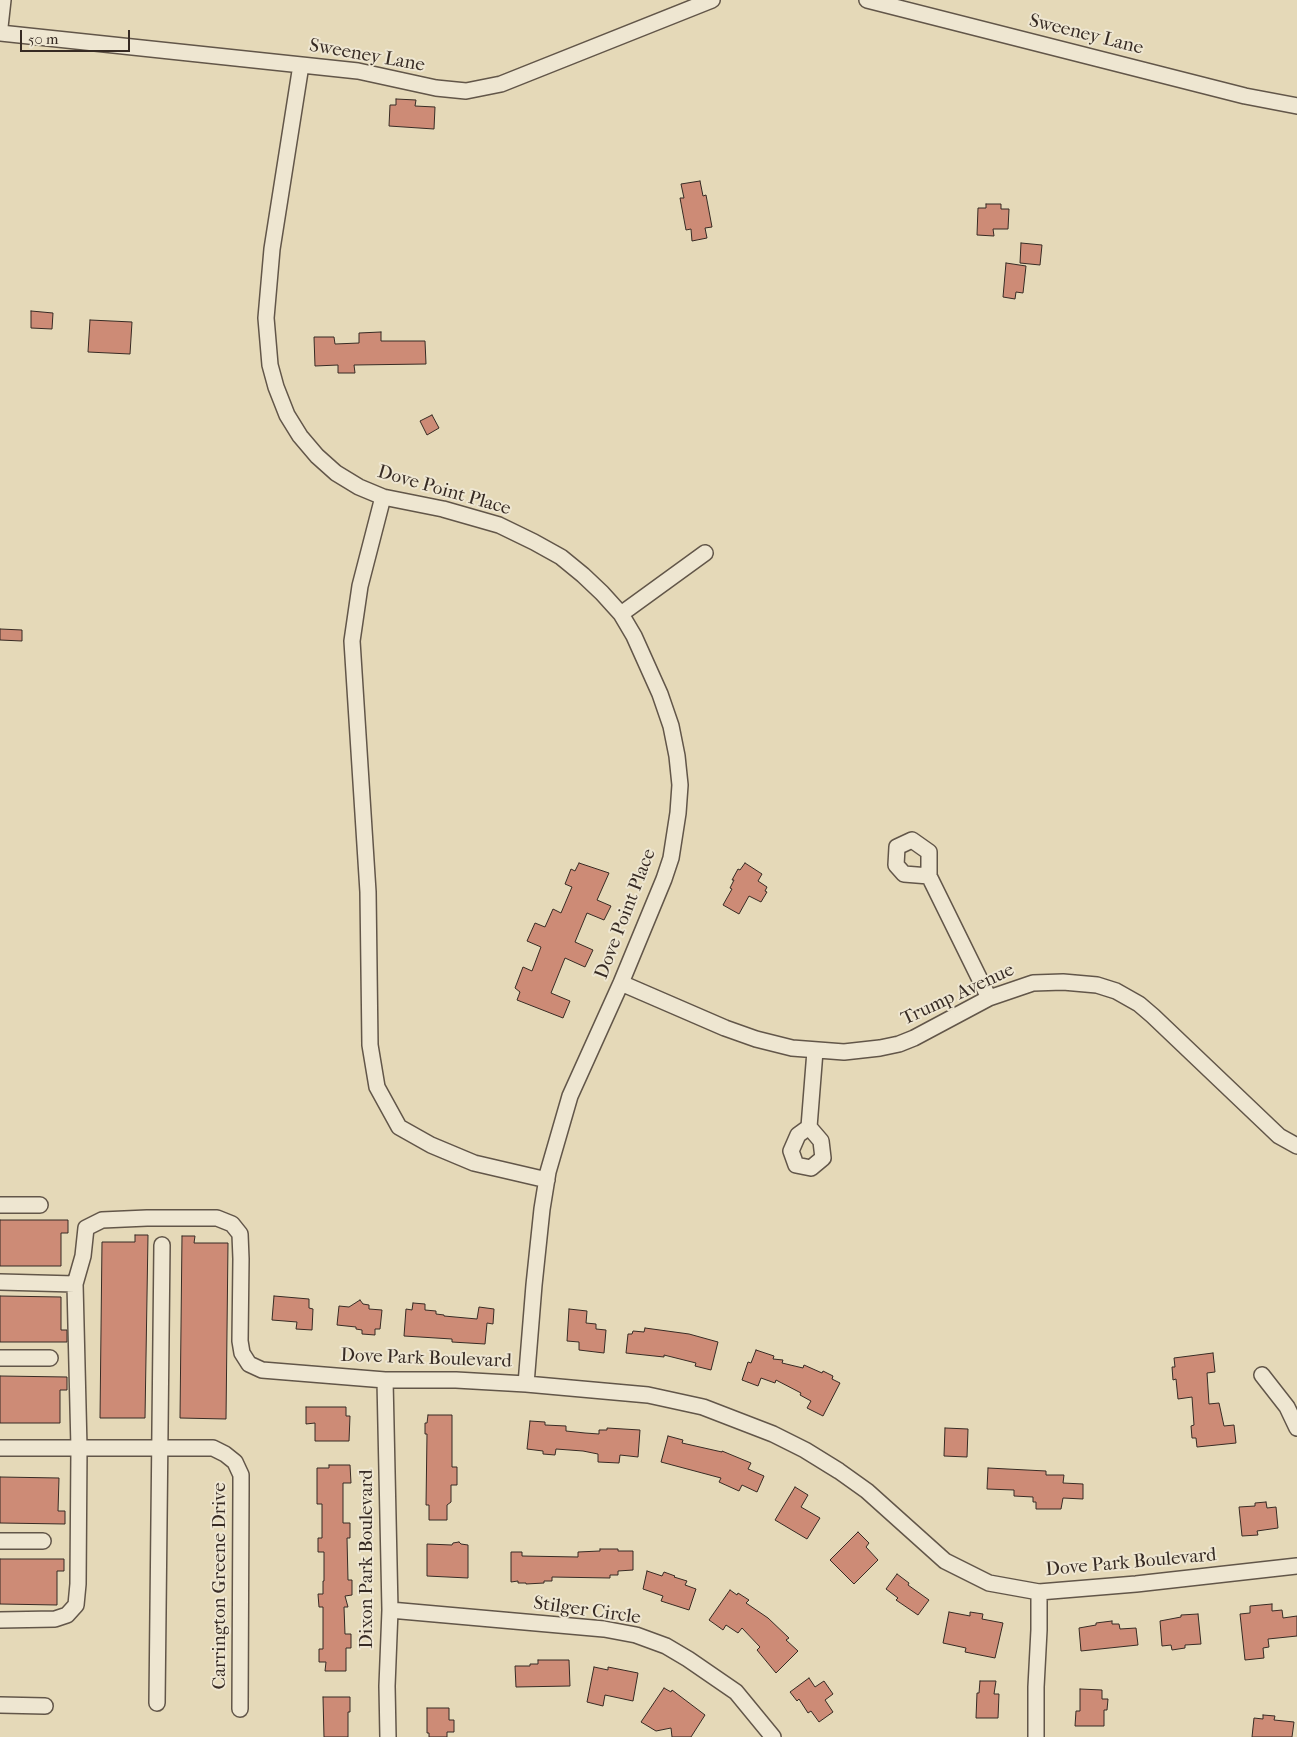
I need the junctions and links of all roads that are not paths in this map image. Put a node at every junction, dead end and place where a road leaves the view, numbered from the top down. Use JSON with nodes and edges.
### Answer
{"nodes":[{"id":1,"x":3,"y":0,"type":"edge"},
{"id":2,"x":712,"y":0,"type":"edge"},
{"id":3,"x":867,"y":0,"type":"edge"},
{"id":4,"x":0,"y":27,"type":"edge"},
{"id":5,"x":0,"y":33,"type":"edge"},
{"id":6,"x":300,"y":65,"type":"junction"},
{"id":7,"x":1297,"y":106,"type":"edge"},
{"id":8,"x":384,"y":497,"type":"junction"},
{"id":9,"x":705,"y":554,"type":"dead end"},
{"id":10,"x":621,"y":614,"type":"junction"},
{"id":11,"x":928,"y":876,"type":"dead end"},
{"id":12,"x":621,"y":983,"type":"junction"},
{"id":13,"x":989,"y":998,"type":"junction"},
{"id":14,"x":815,"y":1051,"type":"junction"},
{"id":15,"x":809,"y":1127,"type":"dead end"},
{"id":16,"x":1297,"y":1146,"type":"edge"},
{"id":17,"x":546,"y":1180,"type":"junction"},
{"id":18,"x":40,"y":1204,"type":"dead end"},
{"id":19,"x":0,"y":1205,"type":"edge"},
{"id":20,"x":162,"y":1245,"type":"dead end"},
{"id":21,"x":0,"y":1282,"type":"edge"},
{"id":22,"x":75,"y":1284,"type":"junction"},
{"id":23,"x":0,"y":1358,"type":"edge"},
{"id":24,"x":50,"y":1358,"type":"dead end"},
{"id":25,"x":1262,"y":1375,"type":"dead end"},
{"id":26,"x":385,"y":1380,"type":"junction"},
{"id":27,"x":526,"y":1384,"type":"junction"},
{"id":28,"x":1297,"y":1428,"type":"edge"},
{"id":29,"x":0,"y":1448,"type":"edge"},
{"id":30,"x":79,"y":1448,"type":"junction"},
{"id":31,"x":159,"y":1448,"type":"junction"},
{"id":32,"x":43,"y":1541,"type":"dead end"},
{"id":33,"x":0,"y":1542,"type":"edge"},
{"id":34,"x":1297,"y":1566,"type":"edge"},
{"id":35,"x":1039,"y":1592,"type":"junction"},
{"id":36,"x":390,"y":1610,"type":"junction"},
{"id":37,"x":0,"y":1620,"type":"edge"},
{"id":38,"x":157,"y":1703,"type":"dead end"},
{"id":39,"x":0,"y":1705,"type":"edge"},
{"id":40,"x":45,"y":1706,"type":"dead end"},
{"id":41,"x":240,"y":1709,"type":"dead end"},
{"id":42,"x":388,"y":1737,"type":"edge"},
{"id":43,"x":773,"y":1737,"type":"edge"},
{"id":44,"x":1036,"y":1737,"type":"edge"}],
"edges":[{"from":1,"to":4,"type":"street"},
{"from":2,"to":6,"type":"street","name":"Sweeney Lane"},
{"from":3,"to":7,"type":"street","name":"Sweeney Lane"},
{"from":5,"to":6,"type":"street","name":"Sweeney Lane"},
{"from":6,"to":8,"type":"street","name":"Dove Point Place"},
{"from":8,"to":10,"type":"street","name":"Dove Point Place"},
{"from":8,"to":17,"type":"street"},
{"from":9,"to":10,"type":"street"},
{"from":10,"to":12,"type":"street","name":"Dove Point Place"},
{"from":11,"to":13,"type":"street"},
{"from":12,"to":14,"type":"street","name":"Trump Avenue"},
{"from":12,"to":17,"type":"street","name":"Dove Point Place"},
{"from":13,"to":14,"type":"street","name":"Trump Avenue"},
{"from":13,"to":16,"type":"street","name":"Trump Avenue"},
{"from":14,"to":15,"type":"street"},
{"from":17,"to":27,"type":"street","name":"Dove Point Place"},
{"from":18,"to":19,"type":"street"},
{"from":20,"to":31,"type":"street"},
{"from":21,"to":22,"type":"street"},
{"from":22,"to":26,"type":"street","name":"Dove Park Boulevard"},
{"from":22,"to":30,"type":"street","name":"Dove Park Boulevard"},
{"from":23,"to":24,"type":"street"},
{"from":25,"to":28,"type":"street"},
{"from":26,"to":27,"type":"street","name":"Dove Park Boulevard"},
{"from":26,"to":36,"type":"street","name":"Dixon Park Boulevard"},
{"from":27,"to":35,"type":"street","name":"Dove Park Boulevard"},
{"from":29,"to":30,"type":"street","name":"Carrington Greene Drive"},
{"from":30,"to":31,"type":"street","name":"Carrington Greene Drive"},
{"from":30,"to":37,"type":"street","name":"Dove Park Boulevard"},
{"from":31,"to":38,"type":"street"},
{"from":31,"to":41,"type":"street","name":"Carrington Greene Drive"},
{"from":32,"to":33,"type":"street"},
{"from":34,"to":35,"type":"street","name":"Dove Park Boulevard"},
{"from":35,"to":44,"type":"street"},
{"from":36,"to":42,"type":"street","name":"Dixon Park Boulevard"},
{"from":36,"to":43,"type":"street","name":"Stilger Circle"},
{"from":39,"to":40,"type":"street"}]}
